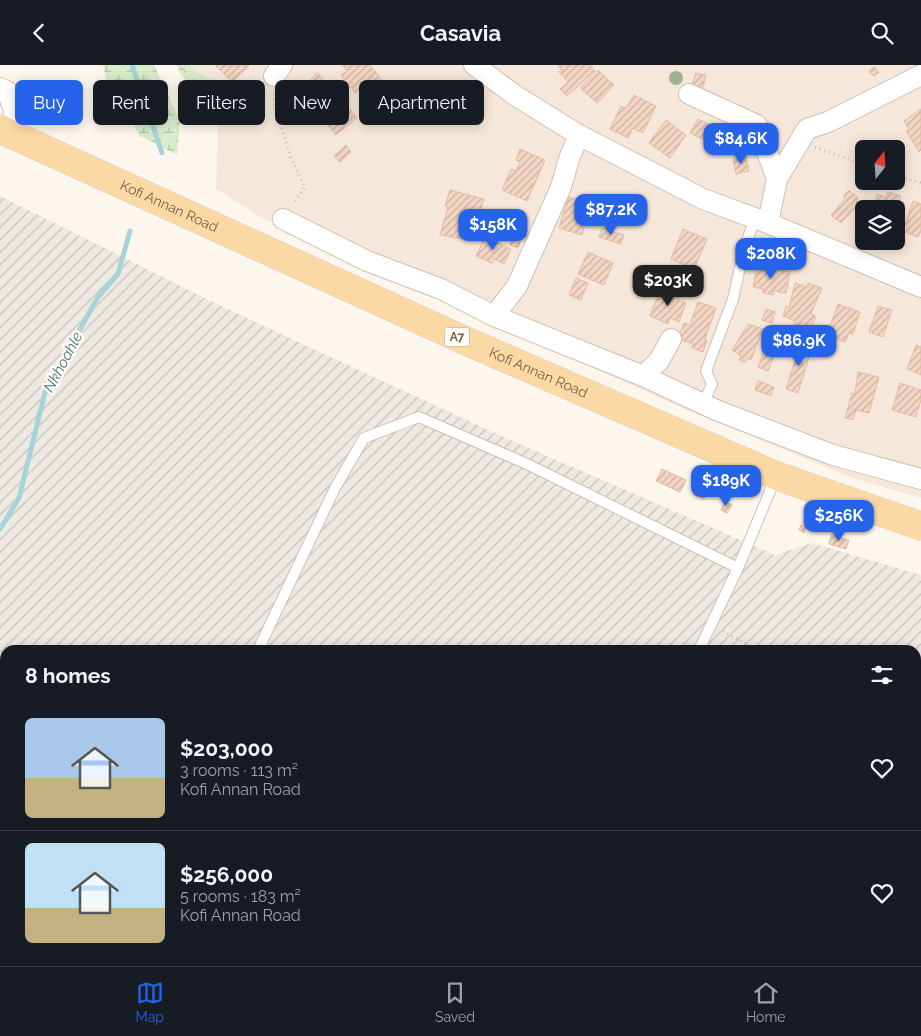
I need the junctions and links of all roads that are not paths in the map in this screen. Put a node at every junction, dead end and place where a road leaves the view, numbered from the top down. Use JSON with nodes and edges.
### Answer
{"nodes":[{"id":1,"x":474,"y":65,"type":"edge"},
{"id":2,"x":921,"y":75,"type":"edge"},
{"id":3,"x":0,"y":88,"type":"edge"},
{"id":4,"x":689,"y":94,"type":"dead end"},
{"id":5,"x":6,"y":132,"type":"edge"},
{"id":6,"x":580,"y":135,"type":"junction"},
{"id":7,"x":777,"y":179,"type":"junction"},
{"id":8,"x":283,"y":219,"type":"road end"},
{"id":9,"x":761,"y":221,"type":"junction"},
{"id":10,"x":367,"y":261,"type":"junction"},
{"id":11,"x":921,"y":287,"type":"edge"},
{"id":12,"x":350,"y":289,"type":"junction"},
{"id":13,"x":494,"y":316,"type":"junction"},
{"id":14,"x":671,"y":339,"type":"dead end"},
{"id":15,"x":643,"y":376,"type":"junction"},
{"id":16,"x":703,"y":404,"type":"junction"},
{"id":17,"x":777,"y":476,"type":"junction"},
{"id":18,"x":921,"y":479,"type":"edge"},
{"id":19,"x":921,"y":526,"type":"edge"},
{"id":20,"x":738,"y":568,"type":"junction"},
{"id":21,"x":260,"y":645,"type":"edge"},
{"id":22,"x":701,"y":645,"type":"edge"}],
"edges":[{"from":1,"to":6,"type":"street"},
{"from":2,"to":7,"type":"street"},
{"from":3,"to":5,"type":"street"},
{"from":4,"to":7,"type":"street"},
{"from":5,"to":12,"type":"main road","name":"Kofi Annan Road","number":"A7"},
{"from":6,"to":9,"type":"street"},
{"from":6,"to":13,"type":"street"},
{"from":7,"to":9,"type":"street"},
{"from":8,"to":10,"type":"street"},
{"from":9,"to":11,"type":"street"},
{"from":9,"to":16,"type":"lane"},
{"from":10,"to":12,"type":"street"},
{"from":10,"to":13,"type":"street"},
{"from":12,"to":17,"type":"main road","name":"Kofi Annan Road","number":"A7"},
{"from":13,"to":15,"type":"street"},
{"from":14,"to":15,"type":"street"},
{"from":15,"to":16,"type":"street"},
{"from":16,"to":18,"type":"street"},
{"from":17,"to":19,"type":"main road","name":"Kofi Annan Road","number":"A7"},
{"from":17,"to":20,"type":"lane"},
{"from":20,"to":21,"type":"lane"},
{"from":20,"to":22,"type":"lane"}]}
